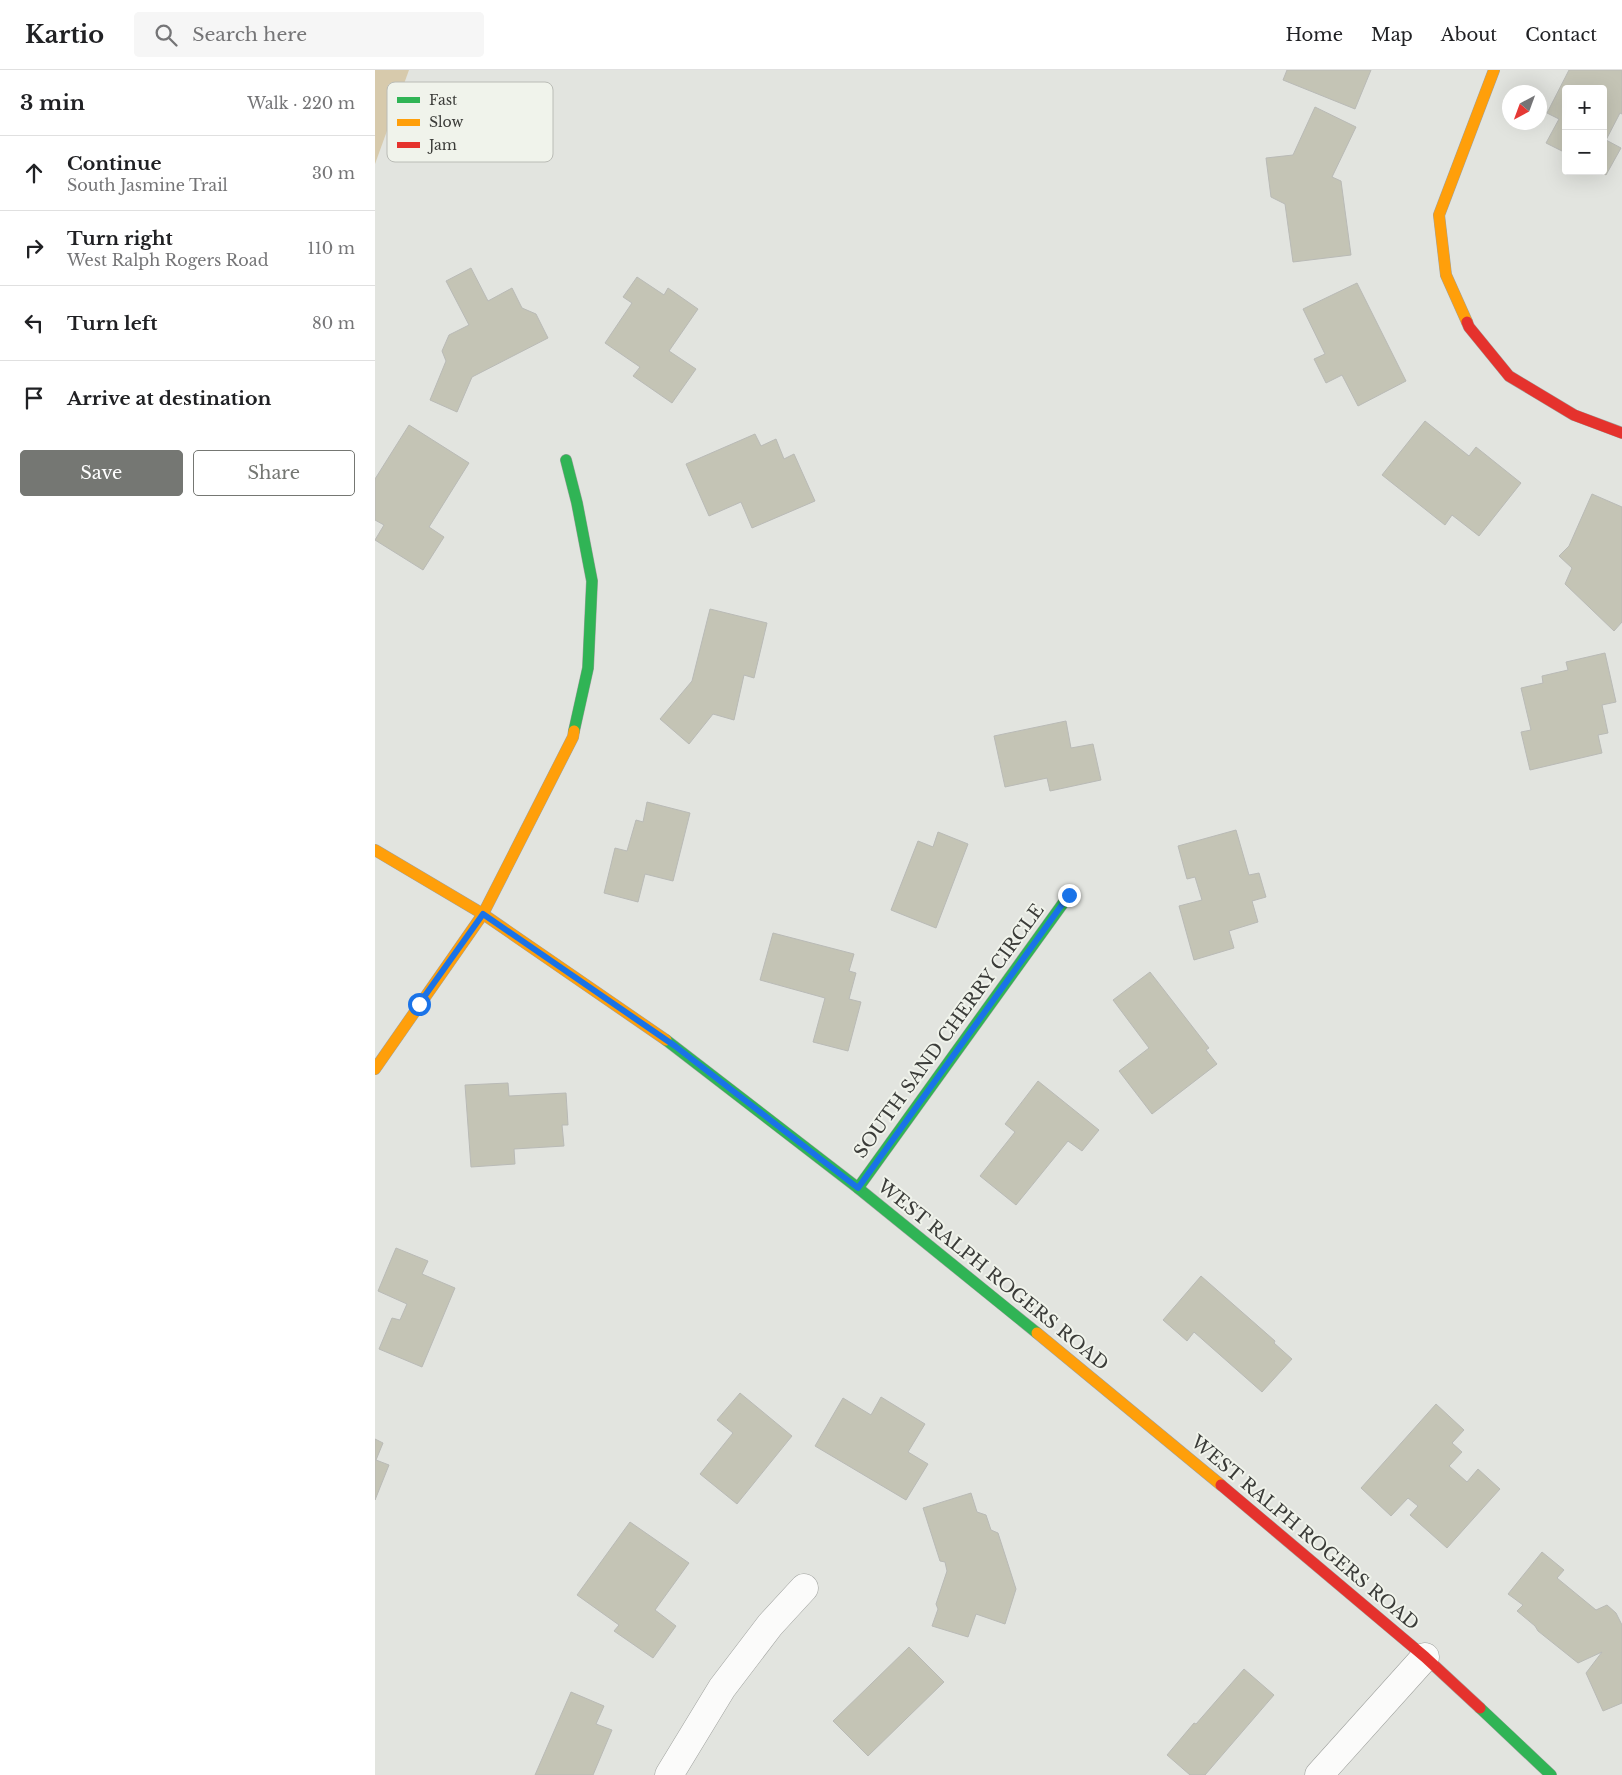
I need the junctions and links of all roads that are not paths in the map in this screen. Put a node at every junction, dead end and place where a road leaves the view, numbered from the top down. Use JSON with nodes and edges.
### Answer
{"nodes":[{"id":1,"x":1494,"y":70,"type":"edge"},
{"id":2,"x":1622,"y":433,"type":"edge"},
{"id":3,"x":566,"y":460,"type":"dead end"},
{"id":4,"x":375,"y":850,"type":"edge"},
{"id":5,"x":1069,"y":895,"type":"dead end"},
{"id":6,"x":483,"y":914,"type":"junction"},
{"id":7,"x":375,"y":1069,"type":"edge"},
{"id":8,"x":858,"y":1188,"type":"junction"},
{"id":9,"x":804,"y":1588,"type":"dead end"},
{"id":10,"x":1425,"y":1657,"type":"junction"},
{"id":11,"x":669,"y":1775,"type":"edge"},
{"id":12,"x":1319,"y":1775,"type":"edge"},
{"id":13,"x":1551,"y":1775,"type":"edge"}],
"edges":[{"from":1,"to":2,"type":"street"},
{"from":3,"to":6,"type":"street"},
{"from":4,"to":6,"type":"street","name":"WEST RALPH ROGERS ROAD"},
{"from":5,"to":8,"type":"street","name":"SOUTH SAND CHERRY CIRCLE"},
{"from":6,"to":7,"type":"street"},
{"from":6,"to":8,"type":"street","name":"WEST RALPH ROGERS ROAD"},
{"from":8,"to":10,"type":"street","name":"WEST RALPH ROGERS ROAD"},
{"from":9,"to":11,"type":"street"},
{"from":10,"to":12,"type":"street"},
{"from":10,"to":13,"type":"street","name":"WEST RALPH ROGERS ROAD"}]}
